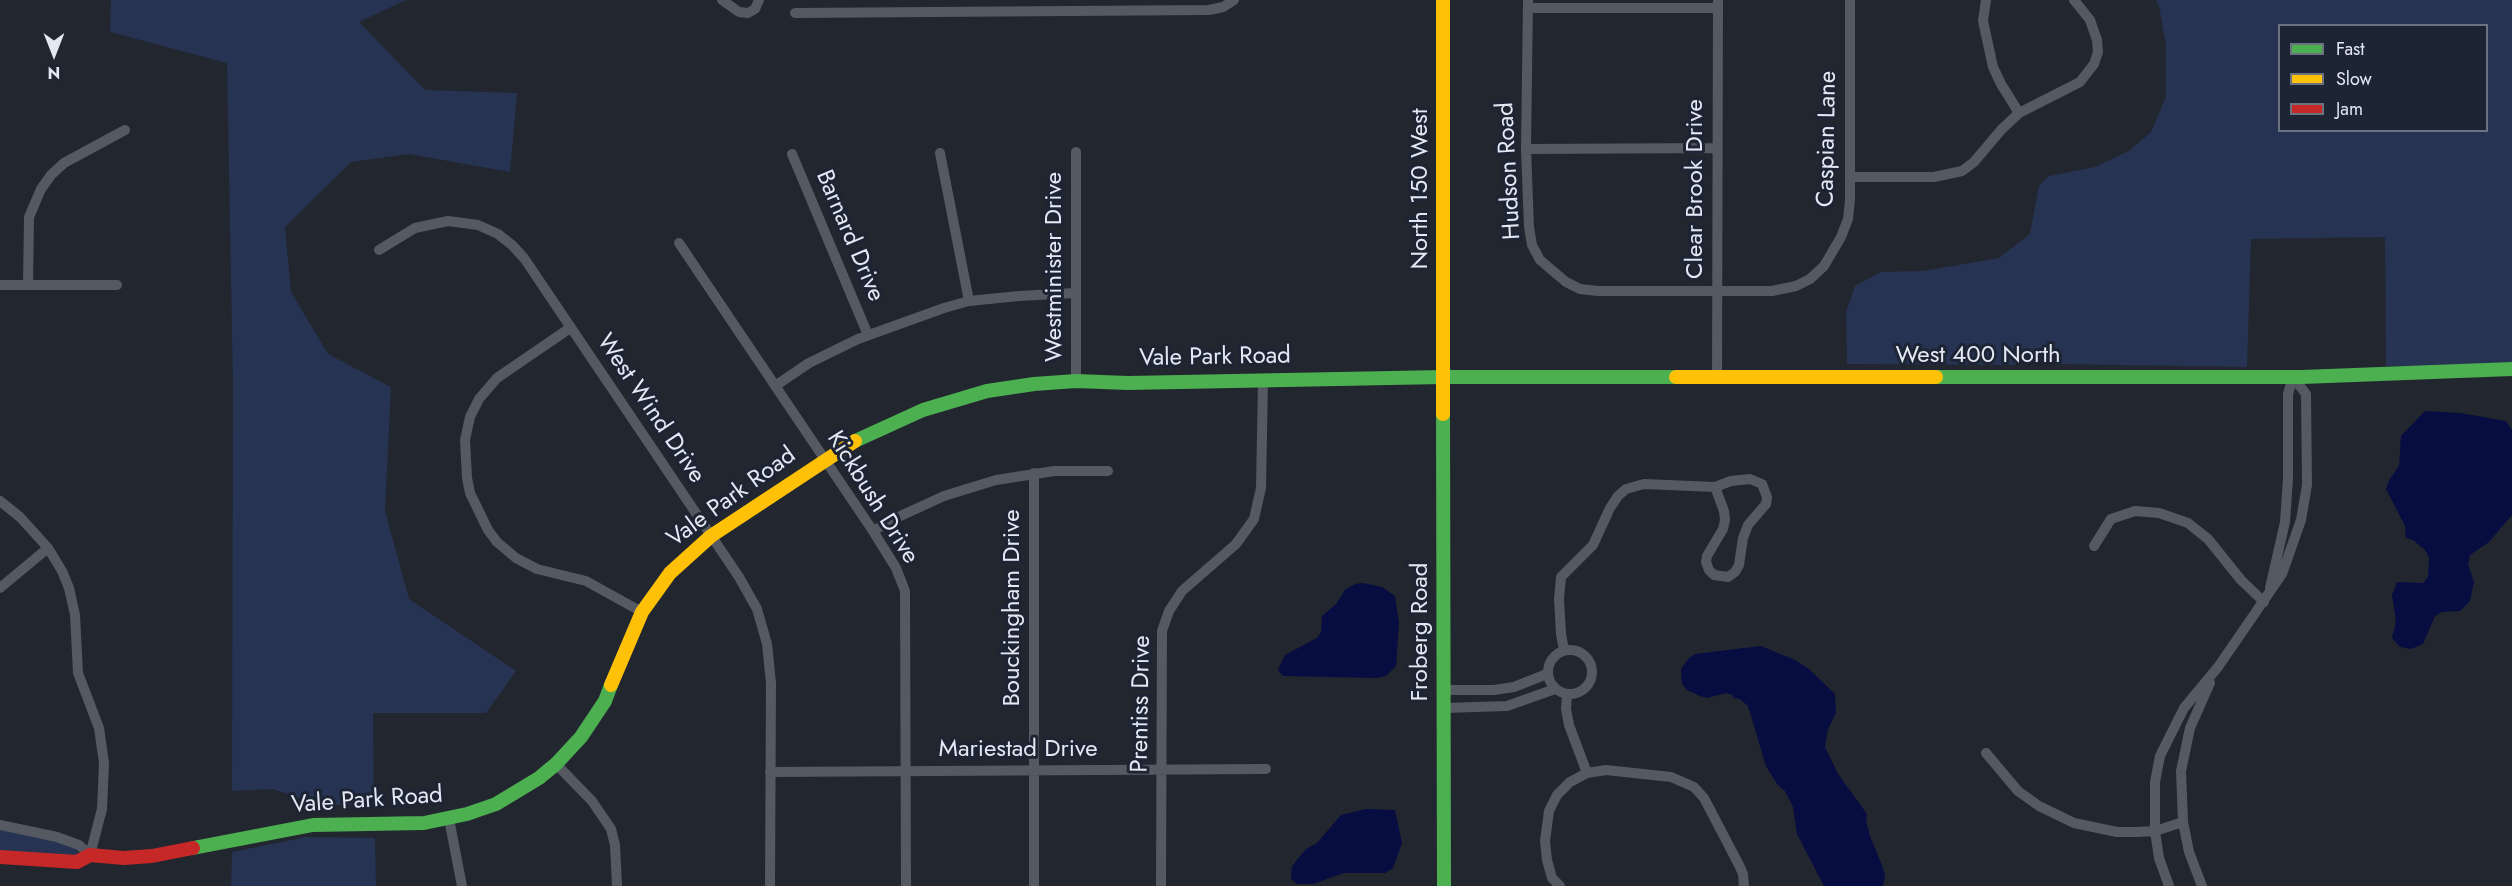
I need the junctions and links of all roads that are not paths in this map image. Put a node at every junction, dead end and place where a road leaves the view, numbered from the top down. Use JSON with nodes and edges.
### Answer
{"nodes":[{"id":1,"x":722,"y":0,"type":"edge"},
{"id":2,"x":759,"y":0,"type":"edge"},
{"id":3,"x":1234,"y":0,"type":"edge"},
{"id":4,"x":1443,"y":0,"type":"edge"},
{"id":5,"x":1850,"y":0,"type":"edge"},
{"id":6,"x":1986,"y":0,"type":"edge"},
{"id":7,"x":2074,"y":0,"type":"edge"},
{"id":8,"x":1528,"y":4,"type":"edge"},
{"id":9,"x":1718,"y":4,"type":"edge"},
{"id":10,"x":973,"y":5,"type":"edge"},
{"id":11,"x":1107,"y":5,"type":"edge"},
{"id":12,"x":795,"y":13,"type":"dead end"},
{"id":13,"x":2019,"y":113,"type":"junction"},
{"id":14,"x":126,"y":130,"type":"dead end"},
{"id":15,"x":1717,"y":148,"type":"junction"},
{"id":16,"x":1526,"y":149,"type":"junction"},
{"id":17,"x":1076,"y":152,"type":"dead end"},
{"id":18,"x":940,"y":153,"type":"dead end"},
{"id":19,"x":792,"y":154,"type":"dead end"},
{"id":20,"x":1850,"y":177,"type":"junction"},
{"id":21,"x":679,"y":243,"type":"dead end"},
{"id":22,"x":379,"y":250,"type":"dead end"},
{"id":23,"x":0,"y":285,"type":"edge"},
{"id":24,"x":28,"y":285,"type":"junction"},
{"id":25,"x":117,"y":285,"type":"dead end"},
{"id":26,"x":1717,"y":291,"type":"junction"},
{"id":27,"x":1075,"y":293,"type":"junction"},
{"id":28,"x":969,"y":301,"type":"junction"},
{"id":29,"x":570,"y":328,"type":"junction"},
{"id":30,"x":868,"y":335,"type":"junction"},
{"id":31,"x":2512,"y":369,"type":"edge"},
{"id":32,"x":1443,"y":377,"type":"junction"},
{"id":33,"x":2293,"y":377,"type":"junction"},
{"id":34,"x":1717,"y":379,"type":"junction"},
{"id":35,"x":1263,"y":380,"type":"junction"},
{"id":36,"x":1076,"y":381,"type":"junction"},
{"id":37,"x":775,"y":386,"type":"junction"},
{"id":38,"x":824,"y":460,"type":"junction"},
{"id":39,"x":1108,"y":471,"type":"dead end"},
{"id":40,"x":1034,"y":473,"type":"junction"},
{"id":41,"x":1715,"y":487,"type":"junction"},
{"id":42,"x":0,"y":501,"type":"edge"},
{"id":43,"x":873,"y":531,"type":"junction"},
{"id":44,"x":711,"y":536,"type":"junction"},
{"id":45,"x":2094,"y":546,"type":"dead end"},
{"id":46,"x":48,"y":548,"type":"junction"},
{"id":47,"x":0,"y":588,"type":"edge"},
{"id":48,"x":2264,"y":602,"type":"junction"},
{"id":49,"x":642,"y":612,"type":"junction"},
{"id":50,"x":1564,"y":650,"type":"junction"},
{"id":51,"x":2218,"y":667,"type":"junction"},
{"id":52,"x":1547,"y":674,"type":"junction"},
{"id":53,"x":1555,"y":689,"type":"junction"},
{"id":54,"x":1444,"y":690,"type":"junction"},
{"id":55,"x":1567,"y":694,"type":"junction"},
{"id":56,"x":1444,"y":708,"type":"junction"},
{"id":57,"x":1986,"y":753,"type":"dead end"},
{"id":58,"x":556,"y":764,"type":"junction"},
{"id":59,"x":1266,"y":769,"type":"dead end"},
{"id":60,"x":1161,"y":770,"type":"junction"},
{"id":61,"x":1034,"y":771,"type":"junction"},
{"id":62,"x":770,"y":772,"type":"junction"},
{"id":63,"x":907,"y":772,"type":"junction"},
{"id":64,"x":1587,"y":773,"type":"junction"},
{"id":65,"x":449,"y":819,"type":"junction"},
{"id":66,"x":2183,"y":822,"type":"junction"},
{"id":67,"x":0,"y":825,"type":"edge"},
{"id":68,"x":2155,"y":831,"type":"junction"},
{"id":69,"x":90,"y":855,"type":"junction"},
{"id":70,"x":0,"y":857,"type":"edge"},
{"id":71,"x":1557,"y":885,"type":"edge"},
{"id":72,"x":462,"y":886,"type":"edge"},
{"id":73,"x":617,"y":886,"type":"edge"},
{"id":74,"x":770,"y":886,"type":"edge"},
{"id":75,"x":906,"y":886,"type":"edge"},
{"id":76,"x":1034,"y":886,"type":"edge"},
{"id":77,"x":1161,"y":886,"type":"edge"},
{"id":78,"x":1444,"y":886,"type":"edge"},
{"id":79,"x":1744,"y":886,"type":"edge"},
{"id":80,"x":2169,"y":886,"type":"edge"},
{"id":81,"x":2202,"y":886,"type":"edge"}],
"edges":[{"from":1,"to":2,"type":"street"},
{"from":3,"to":11,"type":"street"},
{"from":4,"to":32,"type":"street","name":"North 150 West"},
{"from":5,"to":20,"type":"street","name":"Caspian Lane"},
{"from":6,"to":13,"type":"street"},
{"from":7,"to":13,"type":"street"},
{"from":8,"to":9,"type":"street"},
{"from":8,"to":16,"type":"street","name":"Hudson Road"},
{"from":9,"to":15,"type":"street","name":"Clear Brook Drive"},
{"from":10,"to":11,"type":"street"},
{"from":10,"to":12,"type":"street"},
{"from":13,"to":20,"type":"street"},
{"from":14,"to":24,"type":"street"},
{"from":15,"to":16,"type":"street"},
{"from":15,"to":26,"type":"street","name":"Clear Brook Drive"},
{"from":16,"to":26,"type":"street","name":"Hudson Road"},
{"from":17,"to":27,"type":"street","name":"Westminister Drive"},
{"from":18,"to":28,"type":"street"},
{"from":19,"to":30,"type":"street","name":"Barnard Drive"},
{"from":20,"to":26,"type":"street","name":"Caspian Lane"},
{"from":21,"to":37,"type":"street","name":"Kickbush Drive"},
{"from":22,"to":29,"type":"street","name":"West Wind Drive"},
{"from":23,"to":24,"type":"street"},
{"from":24,"to":25,"type":"street"},
{"from":26,"to":34,"type":"street","name":"Clear Brook Drive"},
{"from":27,"to":28,"type":"street"},
{"from":27,"to":36,"type":"street","name":"Westminister Drive"},
{"from":28,"to":30,"type":"street"},
{"from":29,"to":44,"type":"street","name":"West Wind Drive"},
{"from":29,"to":49,"type":"street"},
{"from":30,"to":37,"type":"street"},
{"from":31,"to":33,"type":"street","name":"West 400 North"},
{"from":32,"to":34,"type":"street","name":"West 400 North"},
{"from":32,"to":35,"type":"street","name":"Vale Park Road"},
{"from":32,"to":54,"type":"street","name":"Froberg Road"},
{"from":33,"to":34,"type":"street","name":"West 400 North"},
{"from":33,"to":48,"type":"street"},
{"from":33,"to":48,"type":"street"},
{"from":35,"to":36,"type":"street","name":"Vale Park Road"},
{"from":35,"to":60,"type":"street","name":"Prentiss Drive"},
{"from":36,"to":38,"type":"street","name":"Vale Park Road"},
{"from":37,"to":38,"type":"street","name":"Kickbush Drive"},
{"from":38,"to":43,"type":"street","name":"Kickbush Drive"},
{"from":38,"to":44,"type":"street","name":"Vale Park Road"},
{"from":39,"to":40,"type":"street"},
{"from":40,"to":43,"type":"street"},
{"from":40,"to":61,"type":"street","name":"Bouckingham Drive"},
{"from":41,"to":41,"type":"street"},
{"from":41,"to":50,"type":"street"},
{"from":42,"to":46,"type":"street"},
{"from":43,"to":63,"type":"street","name":"Kickbush Drive"},
{"from":44,"to":49,"type":"street","name":"Vale Park Road"},
{"from":44,"to":62,"type":"street","name":"West Wind Drive"},
{"from":45,"to":48,"type":"street"},
{"from":46,"to":47,"type":"street"},
{"from":46,"to":69,"type":"street"},
{"from":48,"to":51,"type":"street"},
{"from":49,"to":58,"type":"street","name":"Vale Park Road"},
{"from":50,"to":52,"type":"street"},
{"from":50,"to":55,"type":"street"},
{"from":51,"to":66,"type":"street"},
{"from":51,"to":68,"type":"street"},
{"from":52,"to":53,"type":"street"},
{"from":52,"to":54,"type":"street"},
{"from":53,"to":55,"type":"street"},
{"from":53,"to":56,"type":"street"},
{"from":54,"to":56,"type":"street","name":"Froberg Road"},
{"from":55,"to":64,"type":"street"},
{"from":56,"to":78,"type":"street","name":"Froberg Road"},
{"from":57,"to":68,"type":"street"},
{"from":58,"to":65,"type":"street","name":"Vale Park Road"},
{"from":58,"to":73,"type":"street"},
{"from":59,"to":60,"type":"street","name":"Mariestad Drive"},
{"from":60,"to":61,"type":"street","name":"Mariestad Drive"},
{"from":60,"to":77,"type":"street","name":"Prentiss Drive"},
{"from":61,"to":63,"type":"street","name":"Mariestad Drive"},
{"from":61,"to":76,"type":"street","name":"Bouckingham Drive"},
{"from":62,"to":63,"type":"street","name":"Mariestad Drive"},
{"from":62,"to":74,"type":"street","name":"West Wind Drive"},
{"from":63,"to":75,"type":"street","name":"Kickbush Drive"},
{"from":64,"to":71,"type":"street"},
{"from":64,"to":79,"type":"street"},
{"from":65,"to":69,"type":"street","name":"Vale Park Road"},
{"from":65,"to":72,"type":"street"},
{"from":66,"to":68,"type":"street"},
{"from":66,"to":81,"type":"street"},
{"from":67,"to":69,"type":"street","name":"Vale Park Road"},
{"from":68,"to":80,"type":"street"},
{"from":69,"to":70,"type":"street","name":"Vale Park Road"}]}
